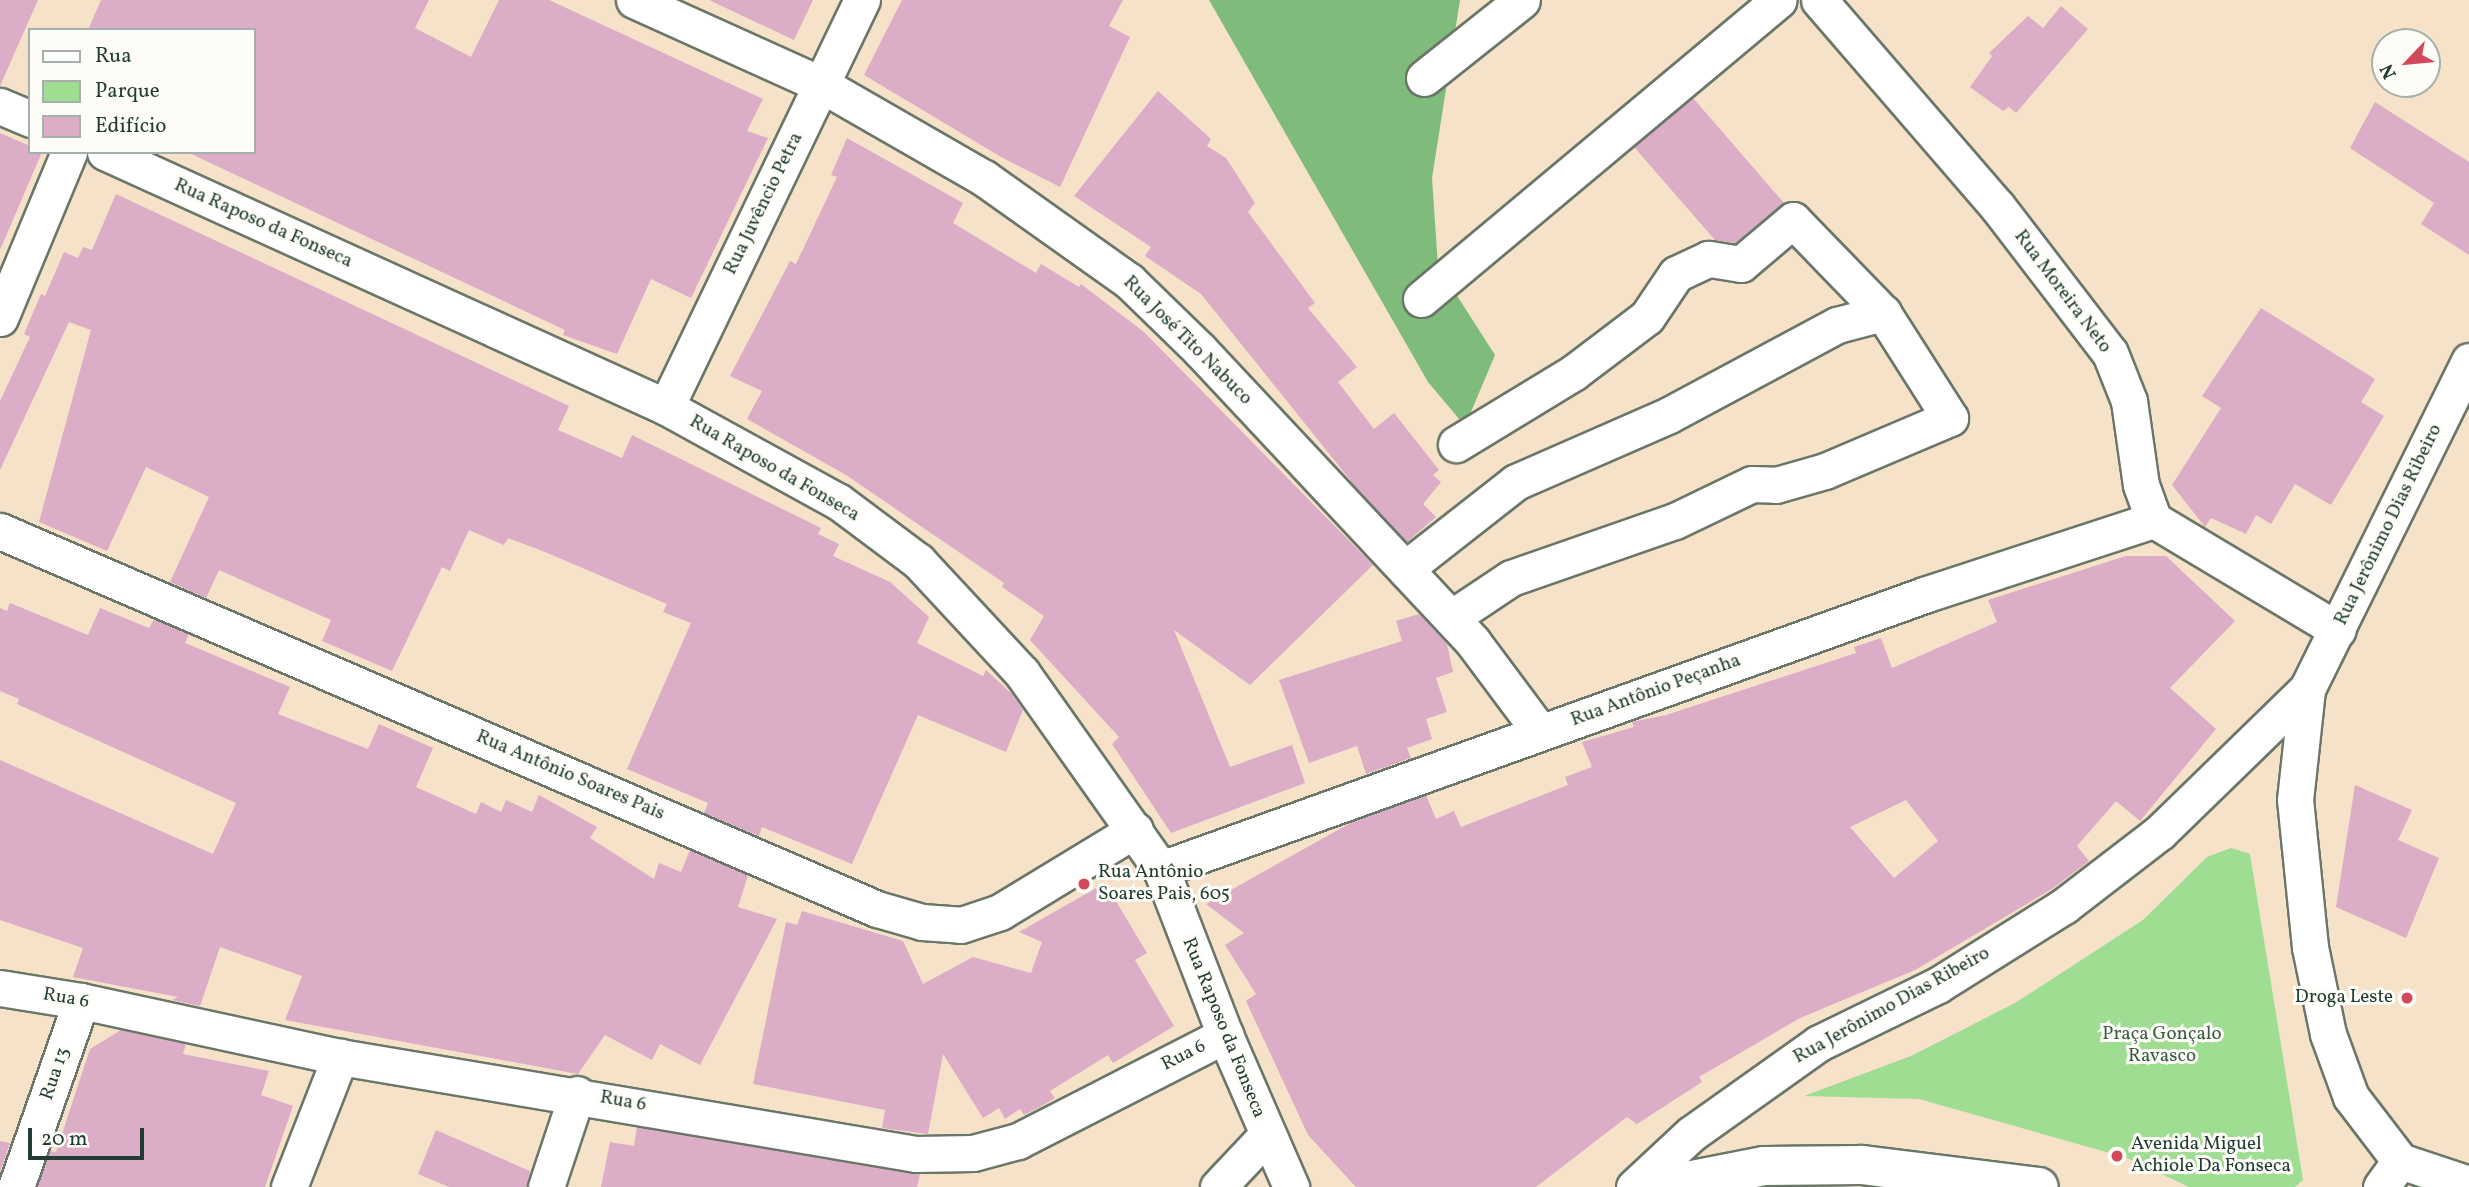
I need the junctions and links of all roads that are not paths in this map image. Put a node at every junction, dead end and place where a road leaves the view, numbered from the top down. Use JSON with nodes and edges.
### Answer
{"nodes":[{"id":1,"x":634,"y":0,"type":"edge"},
{"id":2,"x":862,"y":0,"type":"edge"},
{"id":3,"x":1522,"y":0,"type":"edge"},
{"id":4,"x":1778,"y":0,"type":"edge"},
{"id":5,"x":1819,"y":0,"type":"edge"},
{"id":6,"x":1424,"y":78,"type":"dead end"},
{"id":7,"x":822,"y":85,"type":"junction"},
{"id":8,"x":0,"y":106,"type":"edge"},
{"id":9,"x":28,"y":118,"type":"edge"},
{"id":10,"x":68,"y":154,"type":"edge"},
{"id":11,"x":109,"y":154,"type":"edge"},
{"id":12,"x":1421,"y":299,"type":"dead end"},
{"id":13,"x":1884,"y":313,"type":"junction"},
{"id":14,"x":0,"y":318,"type":"edge"},
{"id":15,"x":2469,"y":361,"type":"edge"},
{"id":16,"x":666,"y":407,"type":"junction"},
{"id":17,"x":1456,"y":444,"type":"dead end"},
{"id":18,"x":2154,"y":520,"type":"junction"},
{"id":19,"x":0,"y":531,"type":"edge"},
{"id":20,"x":1405,"y":569,"type":"junction"},
{"id":21,"x":1451,"y":618,"type":"junction"},
{"id":22,"x":2338,"y":630,"type":"junction"},
{"id":23,"x":2307,"y":689,"type":"junction"},
{"id":24,"x":1541,"y":732,"type":"junction"},
{"id":25,"x":1135,"y":830,"type":"junction"},
{"id":26,"x":1161,"y":869,"type":"junction"},
{"id":27,"x":0,"y":988,"type":"edge"},
{"id":28,"x":81,"y":1001,"type":"junction"},
{"id":29,"x":1225,"y":1035,"type":"junction"},
{"id":30,"x":340,"y":1057,"type":"junction"},
{"id":31,"x":577,"y":1094,"type":"junction"},
{"id":32,"x":1266,"y":1136,"type":"junction"},
{"id":33,"x":2390,"y":1174,"type":"edge"},
{"id":34,"x":2469,"y":1184,"type":"edge"},
{"id":35,"x":16,"y":1187,"type":"edge"},
{"id":36,"x":289,"y":1187,"type":"edge"},
{"id":37,"x":546,"y":1187,"type":"edge"},
{"id":38,"x":1218,"y":1187,"type":"edge"},
{"id":39,"x":1291,"y":1187,"type":"edge"},
{"id":40,"x":1634,"y":1187,"type":"edge"},
{"id":41,"x":1657,"y":1187,"type":"edge"},
{"id":42,"x":2039,"y":1187,"type":"edge"}],
"edges":[{"from":1,"to":7,"type":"street","name":"Rua José Tito Nabuco"},
{"from":2,"to":7,"type":"street","name":"Rua Juvêncio Petra"},
{"from":3,"to":6,"type":"street"},
{"from":4,"to":12,"type":"street"},
{"from":5,"to":18,"type":"street","name":"Rua Moreira Neto"},
{"from":7,"to":16,"type":"street","name":"Rua Juvêncio Petra"},
{"from":7,"to":20,"type":"street","name":"Rua José Tito Nabuco"},
{"from":8,"to":9,"type":"street"},
{"from":10,"to":14,"type":"street"},
{"from":11,"to":16,"type":"street","name":"Rua Raposo da Fonseca"},
{"from":13,"to":17,"type":"street"},
{"from":13,"to":20,"type":"street"},
{"from":13,"to":21,"type":"street"},
{"from":15,"to":22,"type":"street","name":"Rua Jerônimo Dias Ribeiro"},
{"from":16,"to":25,"type":"street","name":"Rua Raposo da Fonseca"},
{"from":18,"to":22,"type":"street"},
{"from":18,"to":24,"type":"street","name":"Rua Antônio Peçanha"},
{"from":19,"to":25,"type":"street","name":"Rua Antônio Soares Pais"},
{"from":20,"to":21,"type":"street","name":"Rua José Tito Nabuco"},
{"from":21,"to":24,"type":"street","name":"Rua José Tito Nabuco"},
{"from":22,"to":23,"type":"street","name":"Rua Jerônimo Dias Ribeiro"},
{"from":23,"to":33,"type":"street","name":"Rua Jerônimo Dias Ribeiro"},
{"from":23,"to":40,"type":"street","name":"Rua Jerônimo Dias Ribeiro"},
{"from":24,"to":26,"type":"street","name":"Rua Antônio Peçanha"},
{"from":25,"to":26,"type":"street","name":"Rua Raposo da Fonseca"},
{"from":26,"to":29,"type":"street","name":"Rua Raposo da Fonseca"},
{"from":27,"to":28,"type":"street","name":"Rua 6"},
{"from":28,"to":30,"type":"street","name":"Rua 6"},
{"from":28,"to":35,"type":"street","name":"Rua 13"},
{"from":29,"to":31,"type":"street","name":"Rua 6"},
{"from":29,"to":32,"type":"street","name":"Rua Raposo da Fonseca"},
{"from":30,"to":31,"type":"street","name":"Rua 6"},
{"from":30,"to":36,"type":"street"},
{"from":31,"to":37,"type":"street"},
{"from":32,"to":38,"type":"street"},
{"from":32,"to":39,"type":"street","name":"Rua Raposo da Fonseca"},
{"from":33,"to":34,"type":"street"},
{"from":41,"to":42,"type":"street"}]}
